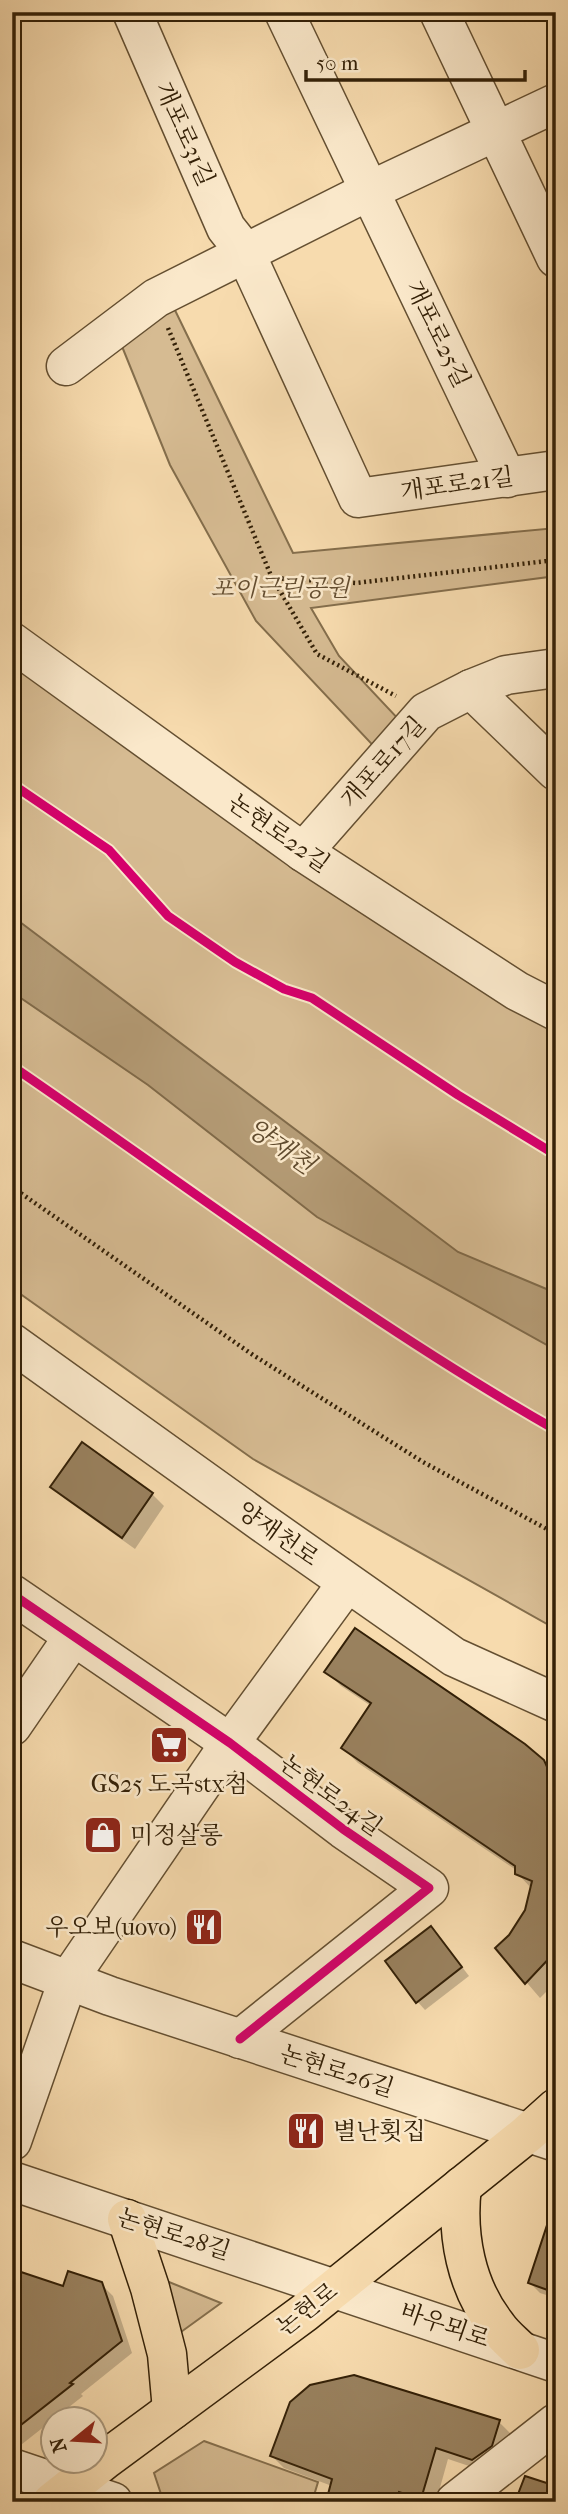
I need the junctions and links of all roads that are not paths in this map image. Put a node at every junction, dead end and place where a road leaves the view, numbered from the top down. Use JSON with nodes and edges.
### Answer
{"nodes":[{"id":1,"x":132,"y":12,"type":"edge"},
{"id":2,"x":284,"y":12,"type":"edge"},
{"id":3,"x":439,"y":12,"type":"edge"},
{"id":4,"x":556,"y":103,"type":"edge"},
{"id":5,"x":494,"y":132,"type":"junction"},
{"id":6,"x":369,"y":191,"type":"junction"},
{"id":7,"x":245,"y":252,"type":"junction"},
{"id":8,"x":556,"y":258,"type":"edge"},
{"id":9,"x":65,"y":366,"type":"dead end"},
{"id":10,"x":556,"y":470,"type":"edge"},
{"id":11,"x":507,"y":478,"type":"junction"},
{"id":12,"x":12,"y":642,"type":"edge"},
{"id":13,"x":556,"y":668,"type":"edge"},
{"id":14,"x":471,"y":689,"type":"junction"},
{"id":15,"x":556,"y":771,"type":"edge"},
{"id":16,"x":303,"y":852,"type":"junction"},
{"id":17,"x":556,"y":1011,"type":"edge"},
{"id":18,"x":12,"y":1343,"type":"edge"},
{"id":19,"x":347,"y":1583,"type":"junction"},
{"id":20,"x":12,"y":1594,"type":"edge"},
{"id":21,"x":73,"y":1637,"type":"junction"},
{"id":22,"x":556,"y":1703,"type":"edge"},
{"id":23,"x":12,"y":1726,"type":"edge"},
{"id":24,"x":230,"y":1743,"type":"junction"},
{"id":25,"x":12,"y":1959,"type":"edge"},
{"id":26,"x":68,"y":1980,"type":"junction"},
{"id":27,"x":240,"y":2039,"type":"junction"},
{"id":28,"x":556,"y":2108,"type":"edge"},
{"id":29,"x":542,"y":2138,"type":"edge"},
{"id":30,"x":12,"y":2141,"type":"edge"},
{"id":31,"x":12,"y":2181,"type":"edge"},
{"id":32,"x":461,"y":2186,"type":"junction"},
{"id":33,"x":127,"y":2219,"type":"junction"},
{"id":34,"x":335,"y":2288,"type":"junction"},
{"id":35,"x":520,"y":2350,"type":"junction"},
{"id":36,"x":556,"y":2363,"type":"edge"},
{"id":37,"x":172,"y":2410,"type":"junction"},
{"id":38,"x":556,"y":2423,"type":"edge"},
{"id":39,"x":12,"y":2468,"type":"edge"},
{"id":40,"x":61,"y":2495,"type":"edge"},
{"id":41,"x":113,"y":2502,"type":"edge"},
{"id":42,"x":455,"y":2502,"type":"edge"}],
"edges":[{"from":1,"to":7,"type":"street","name":"개포로31길"},
{"from":2,"to":6,"type":"street"},
{"from":3,"to":5,"type":"street"},
{"from":4,"to":5,"type":"street"},
{"from":5,"to":6,"type":"street"},
{"from":5,"to":8,"type":"street"},
{"from":6,"to":7,"type":"street"},
{"from":6,"to":11,"type":"street","name":"개포로25길"},
{"from":7,"to":9,"type":"street"},
{"from":7,"to":11,"type":"street","name":"개포로21길"},
{"from":10,"to":11,"type":"street","name":"개포로21길"},
{"from":12,"to":16,"type":"street","name":"논현로22길"},
{"from":13,"to":14,"type":"street","name":"개포로17길"},
{"from":14,"to":15,"type":"street"},
{"from":14,"to":16,"type":"street","name":"개포로17길"},
{"from":16,"to":17,"type":"street","name":"논현로22길"},
{"from":18,"to":19,"type":"street","name":"양재천로"},
{"from":19,"to":22,"type":"street","name":"양재천로"},
{"from":19,"to":24,"type":"street"},
{"from":20,"to":21,"type":"street","name":"논현로24길"},
{"from":21,"to":23,"type":"street"},
{"from":21,"to":24,"type":"street","name":"논현로24길"},
{"from":24,"to":26,"type":"street"},
{"from":24,"to":27,"type":"street","name":"논현로24길"},
{"from":25,"to":26,"type":"street","name":"논현로26길"},
{"from":26,"to":27,"type":"street","name":"논현로26길"},
{"from":26,"to":30,"type":"street"},
{"from":27,"to":29,"type":"street","name":"논현로26길"},
{"from":28,"to":29,"type":"main road","name":"논현로"},
{"from":29,"to":32,"type":"main road","name":"논현로"},
{"from":31,"to":33,"type":"street","name":"논현로28길"},
{"from":32,"to":34,"type":"main road","name":"논현로"},
{"from":32,"to":35,"type":"main road"},
{"from":33,"to":34,"type":"street","name":"논현로28길"},
{"from":33,"to":37,"type":"main road"},
{"from":34,"to":35,"type":"street","name":"바우뫼로"},
{"from":34,"to":37,"type":"main road","name":"논현로"},
{"from":35,"to":36,"type":"street","name":"바우뫼로"},
{"from":37,"to":40,"type":"main road","name":"논현로"},
{"from":38,"to":42,"type":"street"},
{"from":39,"to":40,"type":"street"},
{"from":40,"to":41,"type":"street"}]}
